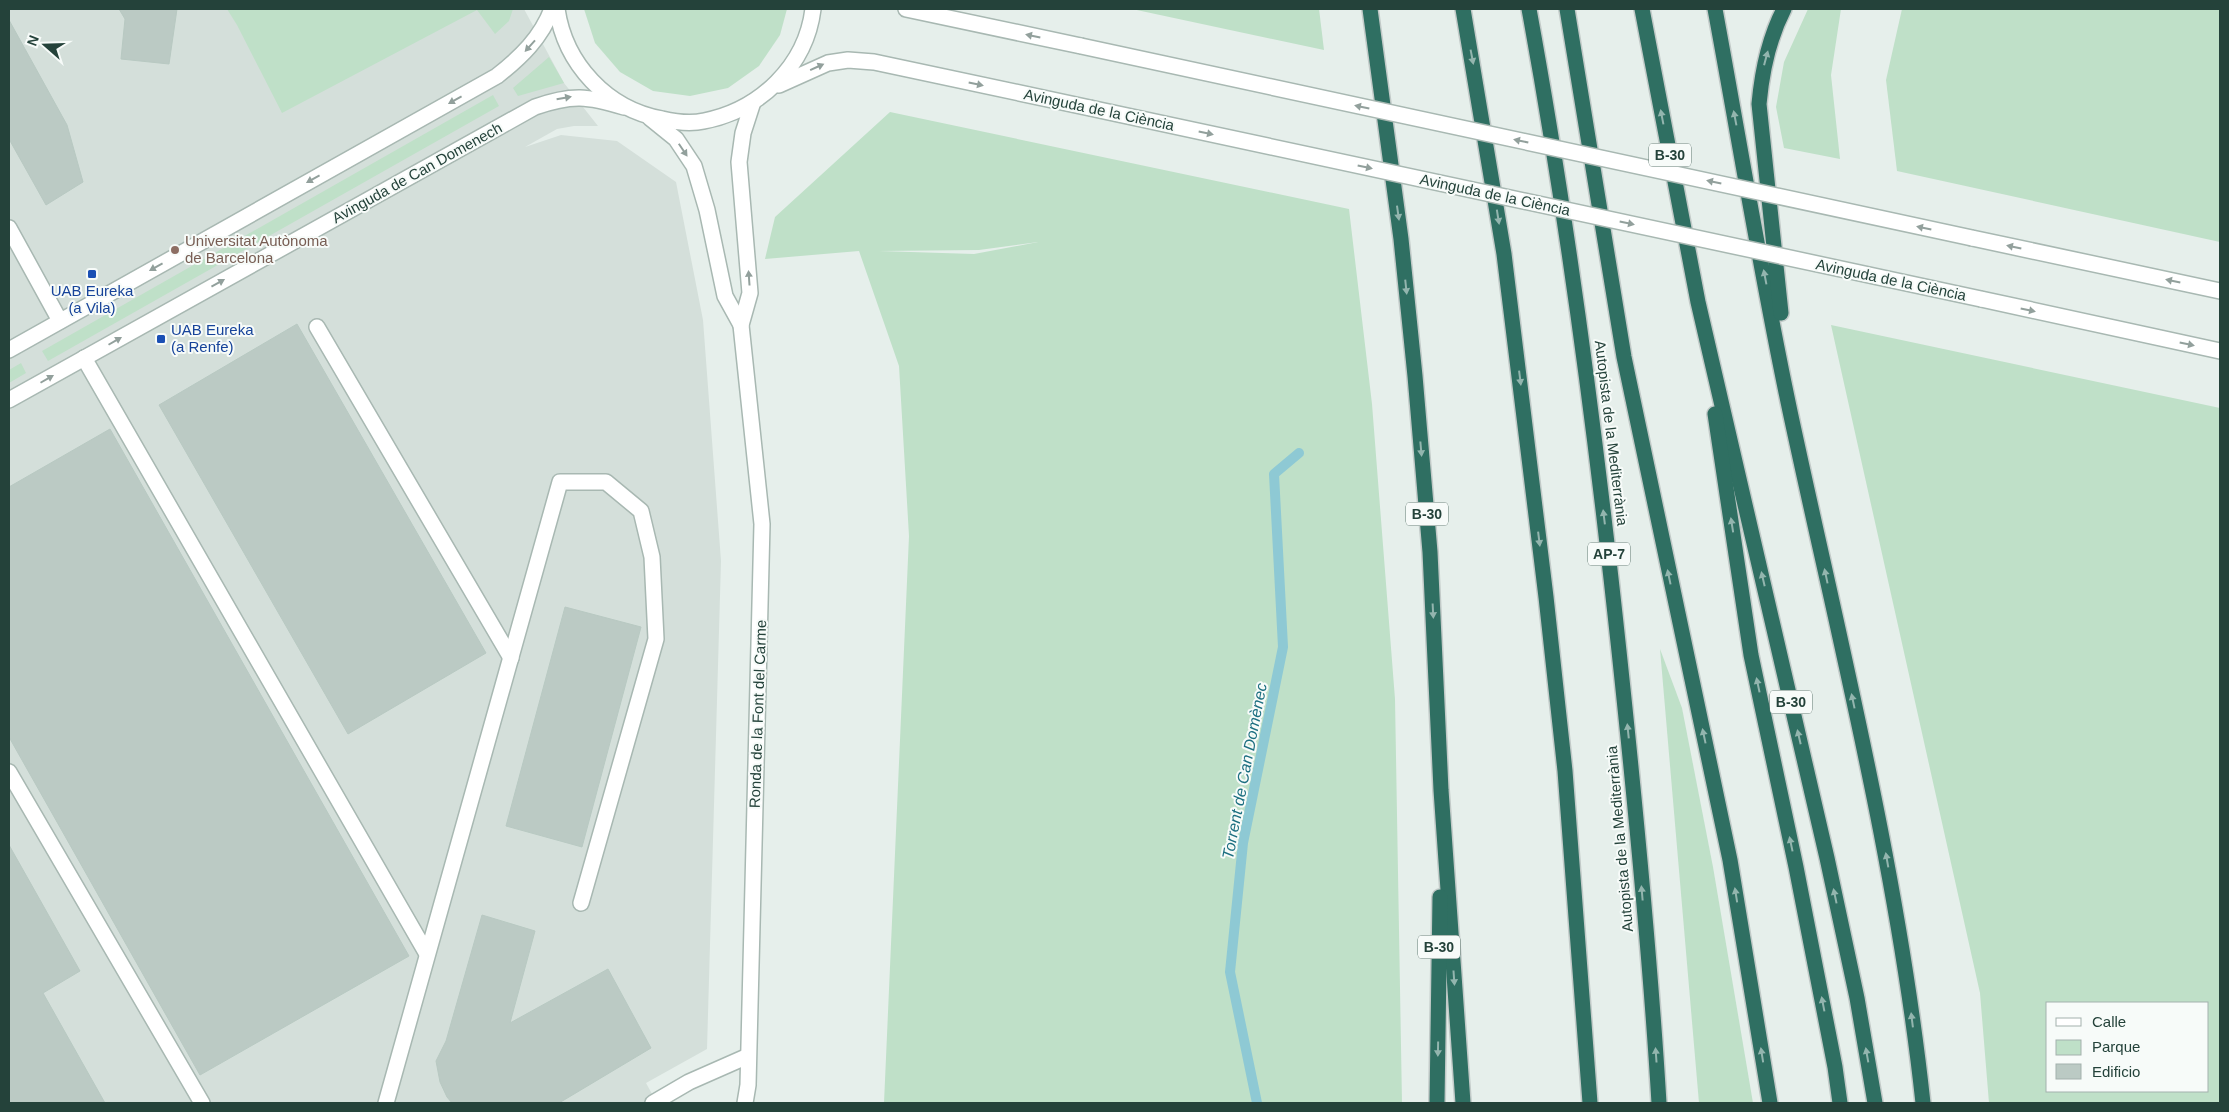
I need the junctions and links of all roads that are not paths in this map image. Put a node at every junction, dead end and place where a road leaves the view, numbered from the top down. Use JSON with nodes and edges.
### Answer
{"nodes":[{"id":1,"x":552,"y":9,"type":"edge"},
{"id":2,"x":557,"y":9,"type":"edge"},
{"id":3,"x":813,"y":9,"type":"edge"},
{"id":4,"x":906,"y":9,"type":"edge"},
{"id":5,"x":1370,"y":9,"type":"edge"},
{"id":6,"x":1463,"y":9,"type":"edge"},
{"id":7,"x":1529,"y":9,"type":"edge"},
{"id":8,"x":1567,"y":9,"type":"edge"},
{"id":9,"x":1642,"y":9,"type":"edge"},
{"id":10,"x":1714,"y":9,"type":"edge"},
{"id":11,"x":1784,"y":9,"type":"edge"},
{"id":12,"x":773,"y":87,"type":"junction"},
{"id":13,"x":753,"y":102,"type":"junction"},
{"id":14,"x":624,"y":107,"type":"junction"},
{"id":15,"x":648,"y":117,"type":"junction"},
{"id":16,"x":9,"y":228,"type":"edge"},
{"id":17,"x":2220,"y":291,"type":"edge"},
{"id":18,"x":1698,"y":302,"type":"junction"},
{"id":19,"x":60,"y":321,"type":"junction"},
{"id":20,"x":741,"y":325,"type":"junction"},
{"id":21,"x":317,"y":327,"type":"dead end"},
{"id":22,"x":9,"y":350,"type":"edge"},
{"id":23,"x":2220,"y":351,"type":"edge"},
{"id":24,"x":84,"y":358,"type":"junction"},
{"id":25,"x":9,"y":400,"type":"edge"},
{"id":26,"x":1790,"y":411,"type":"junction"},
{"id":27,"x":510,"y":658,"type":"junction"},
{"id":28,"x":9,"y":772,"type":"edge"},
{"id":29,"x":1441,"y":790,"type":"junction"},
{"id":30,"x":580,"y":903,"type":"dead end"},
{"id":31,"x":427,"y":954,"type":"junction"},
{"id":32,"x":748,"y":1056,"type":"junction"},
{"id":33,"x":202,"y":1103,"type":"edge"},
{"id":34,"x":386,"y":1103,"type":"edge"},
{"id":35,"x":653,"y":1103,"type":"edge"},
{"id":36,"x":746,"y":1103,"type":"edge"},
{"id":37,"x":1437,"y":1103,"type":"edge"},
{"id":38,"x":1463,"y":1103,"type":"edge"},
{"id":39,"x":1590,"y":1103,"type":"edge"},
{"id":40,"x":1659,"y":1103,"type":"edge"},
{"id":41,"x":1770,"y":1103,"type":"edge"},
{"id":42,"x":1840,"y":1103,"type":"edge"},
{"id":43,"x":1876,"y":1103,"type":"edge"},
{"id":44,"x":1923,"y":1103,"type":"edge"}],
"edges":[{"from":1,"to":19,"type":"street","one_way":true},
{"from":2,"to":14,"type":"street"},
{"from":3,"to":12,"type":"street"},
{"from":17,"to":4,"type":"street","one_way":true,"bridge":true},
{"from":5,"to":29,"type":"highway","number":"B-30","one_way":true},
{"from":6,"to":39,"type":"highway","one_way":true},
{"from":40,"to":7,"type":"highway","name":"Autopista de la Mediterrània","number":"AP-7","one_way":true},
{"from":41,"to":8,"type":"highway","one_way":true},
{"from":18,"to":9,"type":"highway","number":"B-30","one_way":true},
{"from":26,"to":10,"type":"highway","one_way":true},
{"from":26,"to":11,"type":"highway","one_way":true},
{"from":12,"to":13,"type":"street"},
{"from":12,"to":23,"type":"street","name":"Avinguda de la Ciència","one_way":true,"bridge":true},
{"from":13,"to":15,"type":"street"},
{"from":20,"to":13,"type":"street","name":"Ronda de la Font del Carme","one_way":true},
{"from":14,"to":15,"type":"street"},
{"from":24,"to":14,"type":"street","name":"Avinguda de Can Domenech","one_way":true},
{"from":15,"to":20,"type":"street","name":"Ronda de la Font del Carme","one_way":true},
{"from":16,"to":19,"type":"street"},
{"from":42,"to":18,"type":"highway","one_way":true},
{"from":43,"to":18,"type":"highway","number":"B-30","one_way":true},
{"from":19,"to":22,"type":"street"},
{"from":20,"to":32,"type":"street","name":"Ronda de la Font del Carme"},
{"from":21,"to":27,"type":"street"},
{"from":25,"to":24,"type":"street","name":"Avinguda de Can Domenech","one_way":true},
{"from":24,"to":31,"type":"street"},
{"from":44,"to":26,"type":"highway","one_way":true},
{"from":27,"to":30,"type":"street"},
{"from":27,"to":31,"type":"street"},
{"from":28,"to":33,"type":"street"},
{"from":29,"to":37,"type":"highway","number":"B-30","one_way":true},
{"from":29,"to":38,"type":"highway","one_way":true},
{"from":31,"to":34,"type":"street"},
{"from":32,"to":35,"type":"street"},
{"from":32,"to":36,"type":"street","name":"Ronda de la Font del Carme"}]}
